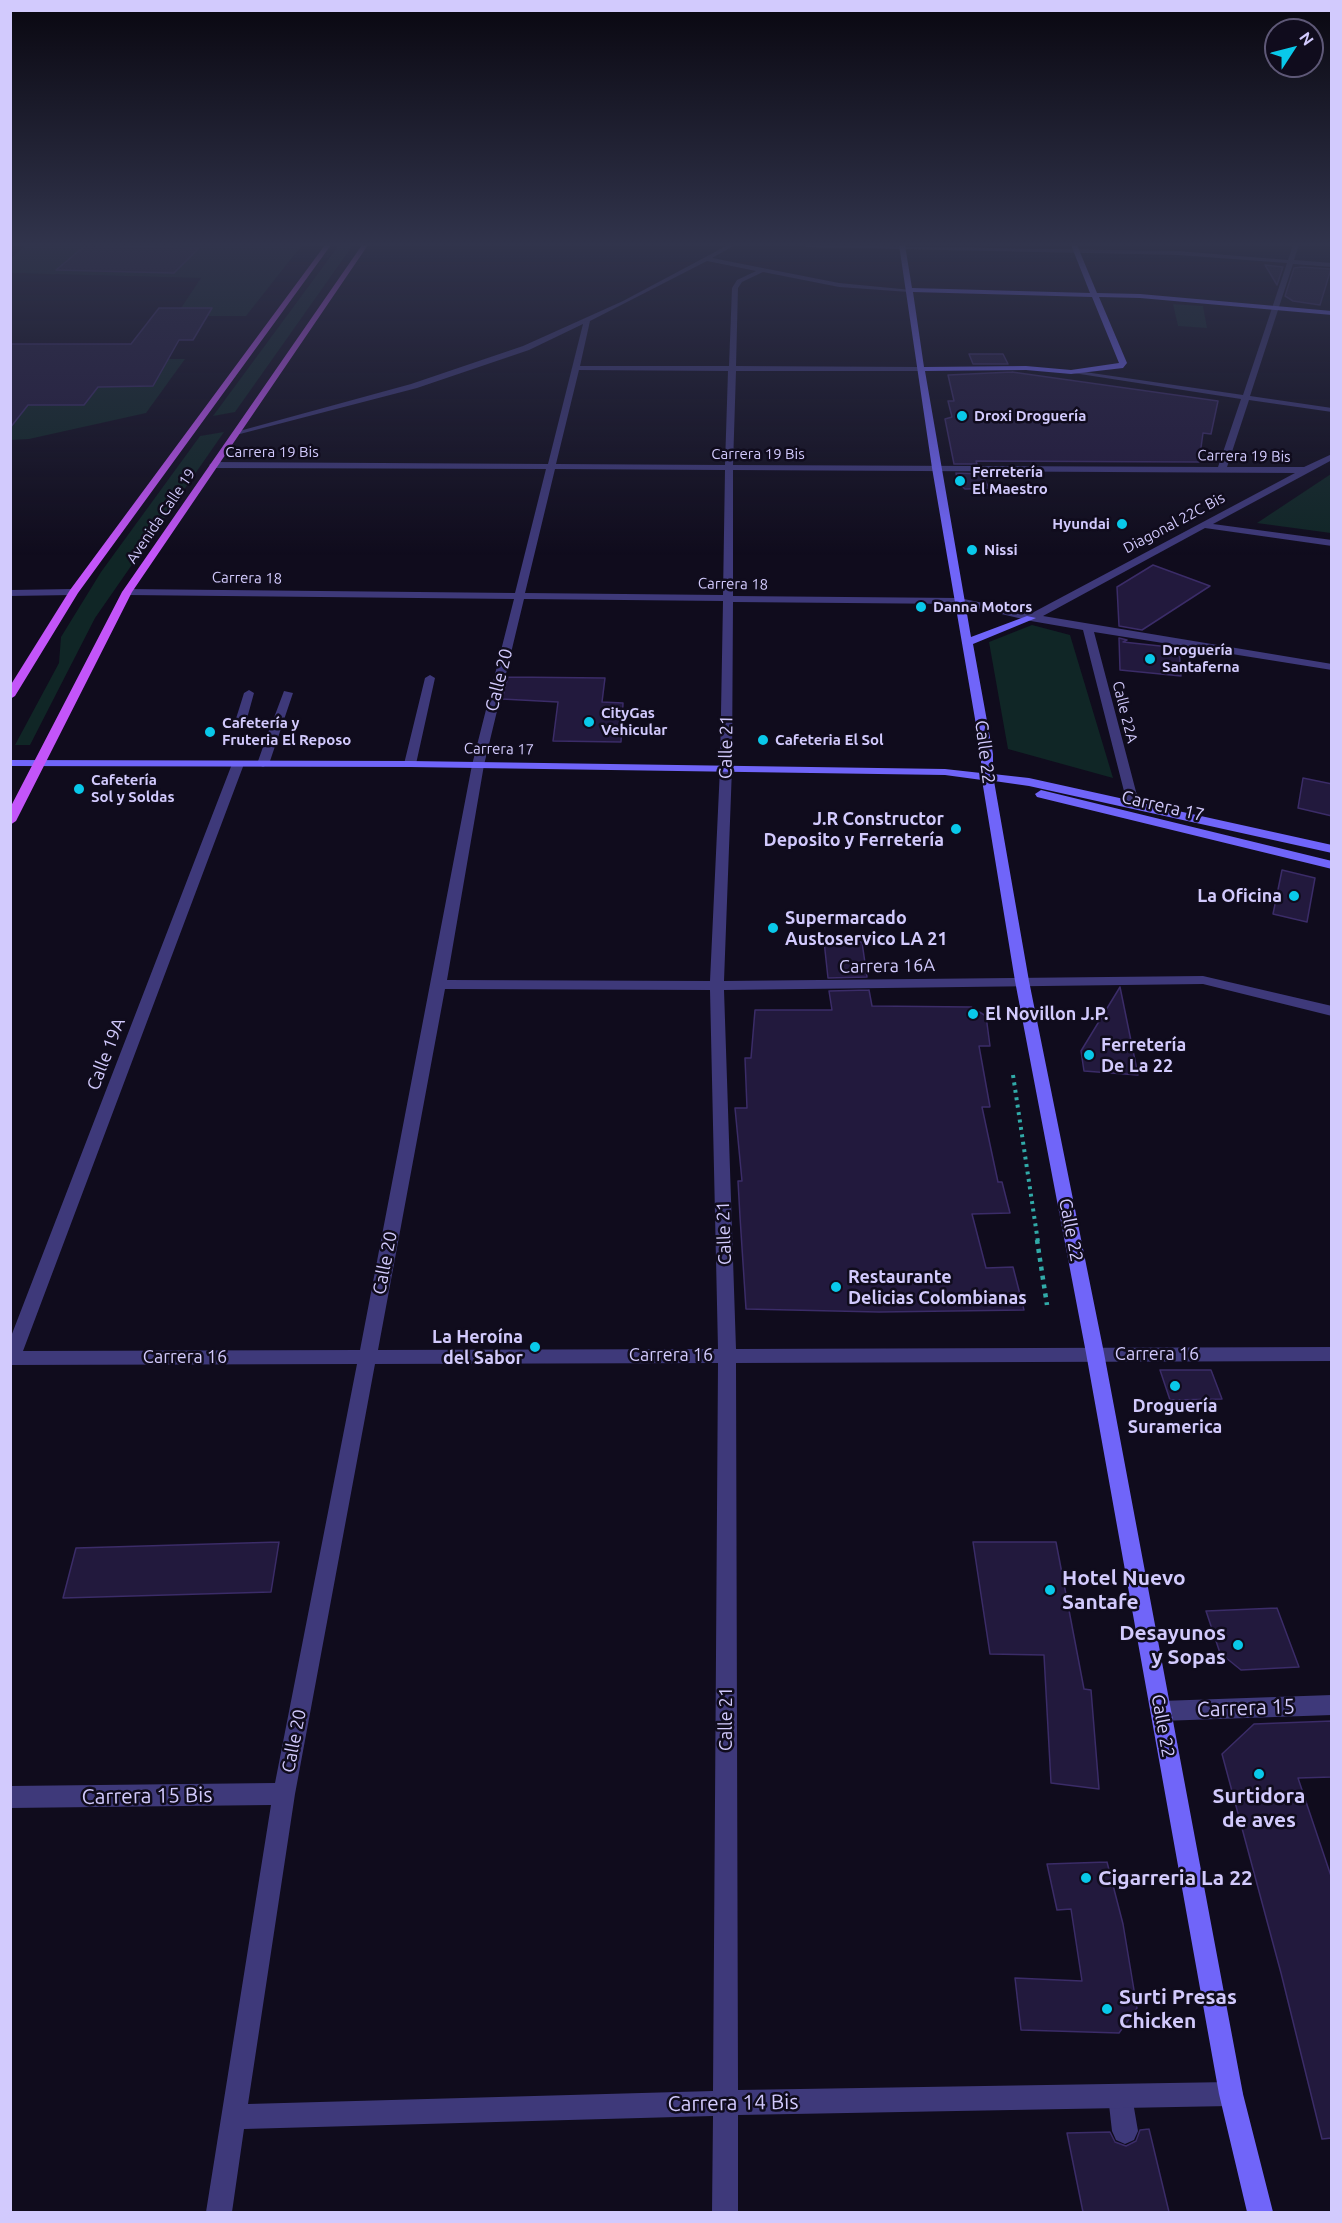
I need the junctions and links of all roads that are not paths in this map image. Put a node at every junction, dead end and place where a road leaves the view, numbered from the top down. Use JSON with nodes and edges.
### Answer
{"nodes":[{"id":1,"x":251,"y":349,"type":"edge"},
{"id":2,"x":294,"y":349,"type":"edge"},
{"id":3,"x":518,"y":349,"type":"edge"},
{"id":4,"x":580,"y":349,"type":"edge"},
{"id":5,"x":732,"y":349,"type":"edge"},
{"id":6,"x":918,"y":349,"type":"edge"},
{"id":7,"x":1117,"y":349,"type":"edge"},
{"id":8,"x":1260,"y":349,"type":"edge"},
{"id":9,"x":575,"y":368,"type":"junction"},
{"id":10,"x":731,"y":368,"type":"junction"},
{"id":11,"x":921,"y":369,"type":"junction"},
{"id":12,"x":1071,"y":372,"type":"junction"},
{"id":13,"x":1244,"y":398,"type":"junction"},
{"id":14,"x":1332,"y":410,"type":"edge"},
{"id":15,"x":236,"y":433,"type":"junction"},
{"id":16,"x":1332,"y":456,"type":"edge"},
{"id":17,"x":213,"y":465,"type":"junction"},
{"id":18,"x":551,"y":466,"type":"junction"},
{"id":19,"x":729,"y":467,"type":"junction"},
{"id":20,"x":936,"y":468,"type":"junction"},
{"id":21,"x":1222,"y":469,"type":"junction"},
{"id":22,"x":1304,"y":470,"type":"junction"},
{"id":23,"x":1201,"y":525,"type":"junction"},
{"id":24,"x":1332,"y":543,"type":"edge"},
{"id":25,"x":10,"y":592,"type":"edge"},
{"id":26,"x":73,"y":592,"type":"junction"},
{"id":27,"x":127,"y":592,"type":"junction"},
{"id":28,"x":519,"y":596,"type":"junction"},
{"id":29,"x":728,"y":599,"type":"junction"},
{"id":30,"x":959,"y":602,"type":"junction"},
{"id":31,"x":1030,"y":618,"type":"junction"},
{"id":32,"x":1088,"y":628,"type":"junction"},
{"id":33,"x":966,"y":643,"type":"junction"},
{"id":34,"x":1332,"y":667,"type":"edge"},
{"id":35,"x":430,"y":678,"type":"dead end"},
{"id":36,"x":249,"y":693,"type":"dead end"},
{"id":37,"x":288,"y":693,"type":"dead end"},
{"id":38,"x":10,"y":696,"type":"edge"},
{"id":39,"x":276,"y":727,"type":"junction"},
{"id":40,"x":10,"y":763,"type":"edge"},
{"id":41,"x":39,"y":763,"type":"junction"},
{"id":42,"x":237,"y":764,"type":"junction"},
{"id":43,"x":263,"y":764,"type":"junction"},
{"id":44,"x":410,"y":764,"type":"junction"},
{"id":45,"x":478,"y":765,"type":"junction"},
{"id":46,"x":726,"y":768,"type":"junction"},
{"id":47,"x":987,"y":777,"type":"junction"},
{"id":48,"x":1133,"y":803,"type":"junction"},
{"id":49,"x":10,"y":821,"type":"edge"},
{"id":50,"x":1332,"y":849,"type":"edge"},
{"id":51,"x":1332,"y":865,"type":"edge"},
{"id":52,"x":1022,"y":981,"type":"junction"},
{"id":53,"x":439,"y":984,"type":"junction"},
{"id":54,"x":717,"y":986,"type":"junction"},
{"id":55,"x":1332,"y":1011,"type":"edge"},
{"id":56,"x":1095,"y":1353,"type":"junction"},
{"id":57,"x":1332,"y":1354,"type":"edge"},
{"id":58,"x":727,"y":1355,"type":"junction"},
{"id":59,"x":367,"y":1356,"type":"junction"},
{"id":60,"x":11,"y":1358,"type":"edge"},
{"id":61,"x":1332,"y":1705,"type":"edge"},
{"id":62,"x":1161,"y":1711,"type":"junction"},
{"id":63,"x":284,"y":1794,"type":"junction"},
{"id":64,"x":10,"y":1797,"type":"edge"},
{"id":65,"x":1231,"y":2094,"type":"junction"},
{"id":66,"x":1119,"y":2096,"type":"junction"},
{"id":67,"x":725,"y":2103,"type":"junction"},
{"id":68,"x":235,"y":2117,"type":"junction"},
{"id":69,"x":1125,"y":2131,"type":"dead end"},
{"id":70,"x":219,"y":2212,"type":"edge"},
{"id":71,"x":725,"y":2212,"type":"edge"},
{"id":72,"x":1260,"y":2212,"type":"edge"}],
"edges":[{"from":1,"to":26,"type":"main road","name":"Avenida Calle 19"},
{"from":2,"to":15,"type":"main road","name":"Avenida Calle 19"},
{"from":3,"to":15,"type":"street"},
{"from":4,"to":9,"type":"street","name":"Calle 20"},
{"from":5,"to":10,"type":"street","name":"Calle 21"},
{"from":6,"to":11,"type":"street","name":"Calle 22"},
{"from":7,"to":12,"type":"street"},
{"from":8,"to":13,"type":"street"},
{"from":9,"to":10,"type":"street"},
{"from":9,"to":18,"type":"street","name":"Calle 20"},
{"from":10,"to":11,"type":"street"},
{"from":10,"to":19,"type":"street","name":"Calle 21"},
{"from":11,"to":12,"type":"street"},
{"from":11,"to":20,"type":"street","name":"Calle 22"},
{"from":12,"to":13,"type":"street"},
{"from":13,"to":14,"type":"street"},
{"from":13,"to":21,"type":"street"},
{"from":15,"to":17,"type":"main road","name":"Avenida Calle 19"},
{"from":16,"to":22,"type":"street","name":"Diagonal 22C Bis"},
{"from":17,"to":18,"type":"street","name":"Carrera 19 Bis"},
{"from":17,"to":27,"type":"main road","name":"Avenida Calle 19"},
{"from":18,"to":19,"type":"street","name":"Carrera 19 Bis"},
{"from":18,"to":28,"type":"street","name":"Calle 20"},
{"from":19,"to":20,"type":"street","name":"Carrera 19 Bis"},
{"from":19,"to":29,"type":"street","name":"Calle 21"},
{"from":20,"to":21,"type":"street","name":"Carrera 19 Bis"},
{"from":20,"to":30,"type":"street","name":"Calle 22"},
{"from":21,"to":22,"type":"street","name":"Carrera 19 Bis"},
{"from":22,"to":23,"type":"street","name":"Diagonal 22C Bis"},
{"from":23,"to":24,"type":"street"},
{"from":23,"to":31,"type":"street","name":"Diagonal 22C Bis"},
{"from":25,"to":26,"type":"street"},
{"from":26,"to":38,"type":"main road","name":"Avenida Calle 19"},
{"from":27,"to":28,"type":"street","name":"Carrera 18"},
{"from":27,"to":41,"type":"main road","name":"Avenida Calle 19"},
{"from":28,"to":29,"type":"street","name":"Carrera 18"},
{"from":28,"to":45,"type":"street","name":"Calle 20"},
{"from":29,"to":30,"type":"street","name":"Carrera 18"},
{"from":29,"to":46,"type":"street","name":"Calle 21"},
{"from":30,"to":31,"type":"street","name":"Carrera 18"},
{"from":30,"to":33,"type":"street","name":"Calle 22"},
{"from":31,"to":32,"type":"street","name":"Carrera 18"},
{"from":31,"to":33,"type":"street"},
{"from":32,"to":34,"type":"street","name":"Carrera 18"},
{"from":32,"to":48,"type":"street","name":"Calle 22A"},
{"from":33,"to":47,"type":"street","name":"Calle 22"},
{"from":35,"to":44,"type":"street"},
{"from":36,"to":39,"type":"street"},
{"from":37,"to":39,"type":"street"},
{"from":39,"to":43,"type":"street"},
{"from":40,"to":41,"type":"street","name":"Carrera 17"},
{"from":41,"to":42,"type":"street","name":"Carrera 17"},
{"from":41,"to":49,"type":"main road","name":"Avenida Calle 19"},
{"from":42,"to":43,"type":"street","name":"Carrera 17"},
{"from":42,"to":60,"type":"street","name":"Calle 19A"},
{"from":43,"to":44,"type":"street","name":"Carrera 17"},
{"from":44,"to":45,"type":"street","name":"Carrera 17"},
{"from":45,"to":46,"type":"street","name":"Carrera 17"},
{"from":45,"to":53,"type":"street","name":"Calle 20"},
{"from":46,"to":47,"type":"street","name":"Carrera 17"},
{"from":46,"to":54,"type":"street","name":"Calle 21"},
{"from":47,"to":48,"type":"street","name":"Carrera 17"},
{"from":47,"to":51,"type":"street","name":"Carrera 17"},
{"from":47,"to":52,"type":"street","name":"Calle 22"},
{"from":48,"to":50,"type":"street","name":"Carrera 17"},
{"from":52,"to":54,"type":"street","name":"Carrera 16A"},
{"from":52,"to":55,"type":"street","name":"Carrera 16A"},
{"from":52,"to":56,"type":"street","name":"Calle 22"},
{"from":53,"to":54,"type":"street","name":"Carrera 16A"},
{"from":53,"to":59,"type":"street","name":"Calle 20"},
{"from":54,"to":58,"type":"street","name":"Calle 21"},
{"from":56,"to":57,"type":"street","name":"Carrera 16"},
{"from":56,"to":58,"type":"street","name":"Carrera 16"},
{"from":56,"to":62,"type":"street","name":"Calle 22"},
{"from":58,"to":59,"type":"street","name":"Carrera 16"},
{"from":58,"to":67,"type":"street","name":"Calle 21"},
{"from":59,"to":60,"type":"street","name":"Carrera 16"},
{"from":59,"to":63,"type":"street","name":"Calle 20"},
{"from":61,"to":62,"type":"street","name":"Carrera 15"},
{"from":62,"to":65,"type":"street","name":"Calle 22"},
{"from":63,"to":64,"type":"street","name":"Carrera 15 Bis"},
{"from":63,"to":68,"type":"street","name":"Calle 20"},
{"from":65,"to":66,"type":"street","name":"Carrera 14 Bis"},
{"from":65,"to":72,"type":"street","name":"Calle 22"},
{"from":66,"to":67,"type":"street","name":"Carrera 14 Bis"},
{"from":66,"to":69,"type":"street"},
{"from":67,"to":68,"type":"street","name":"Carrera 14 Bis"},
{"from":67,"to":71,"type":"street","name":"Calle 21"},
{"from":68,"to":70,"type":"street","name":"Calle 20"}]}
